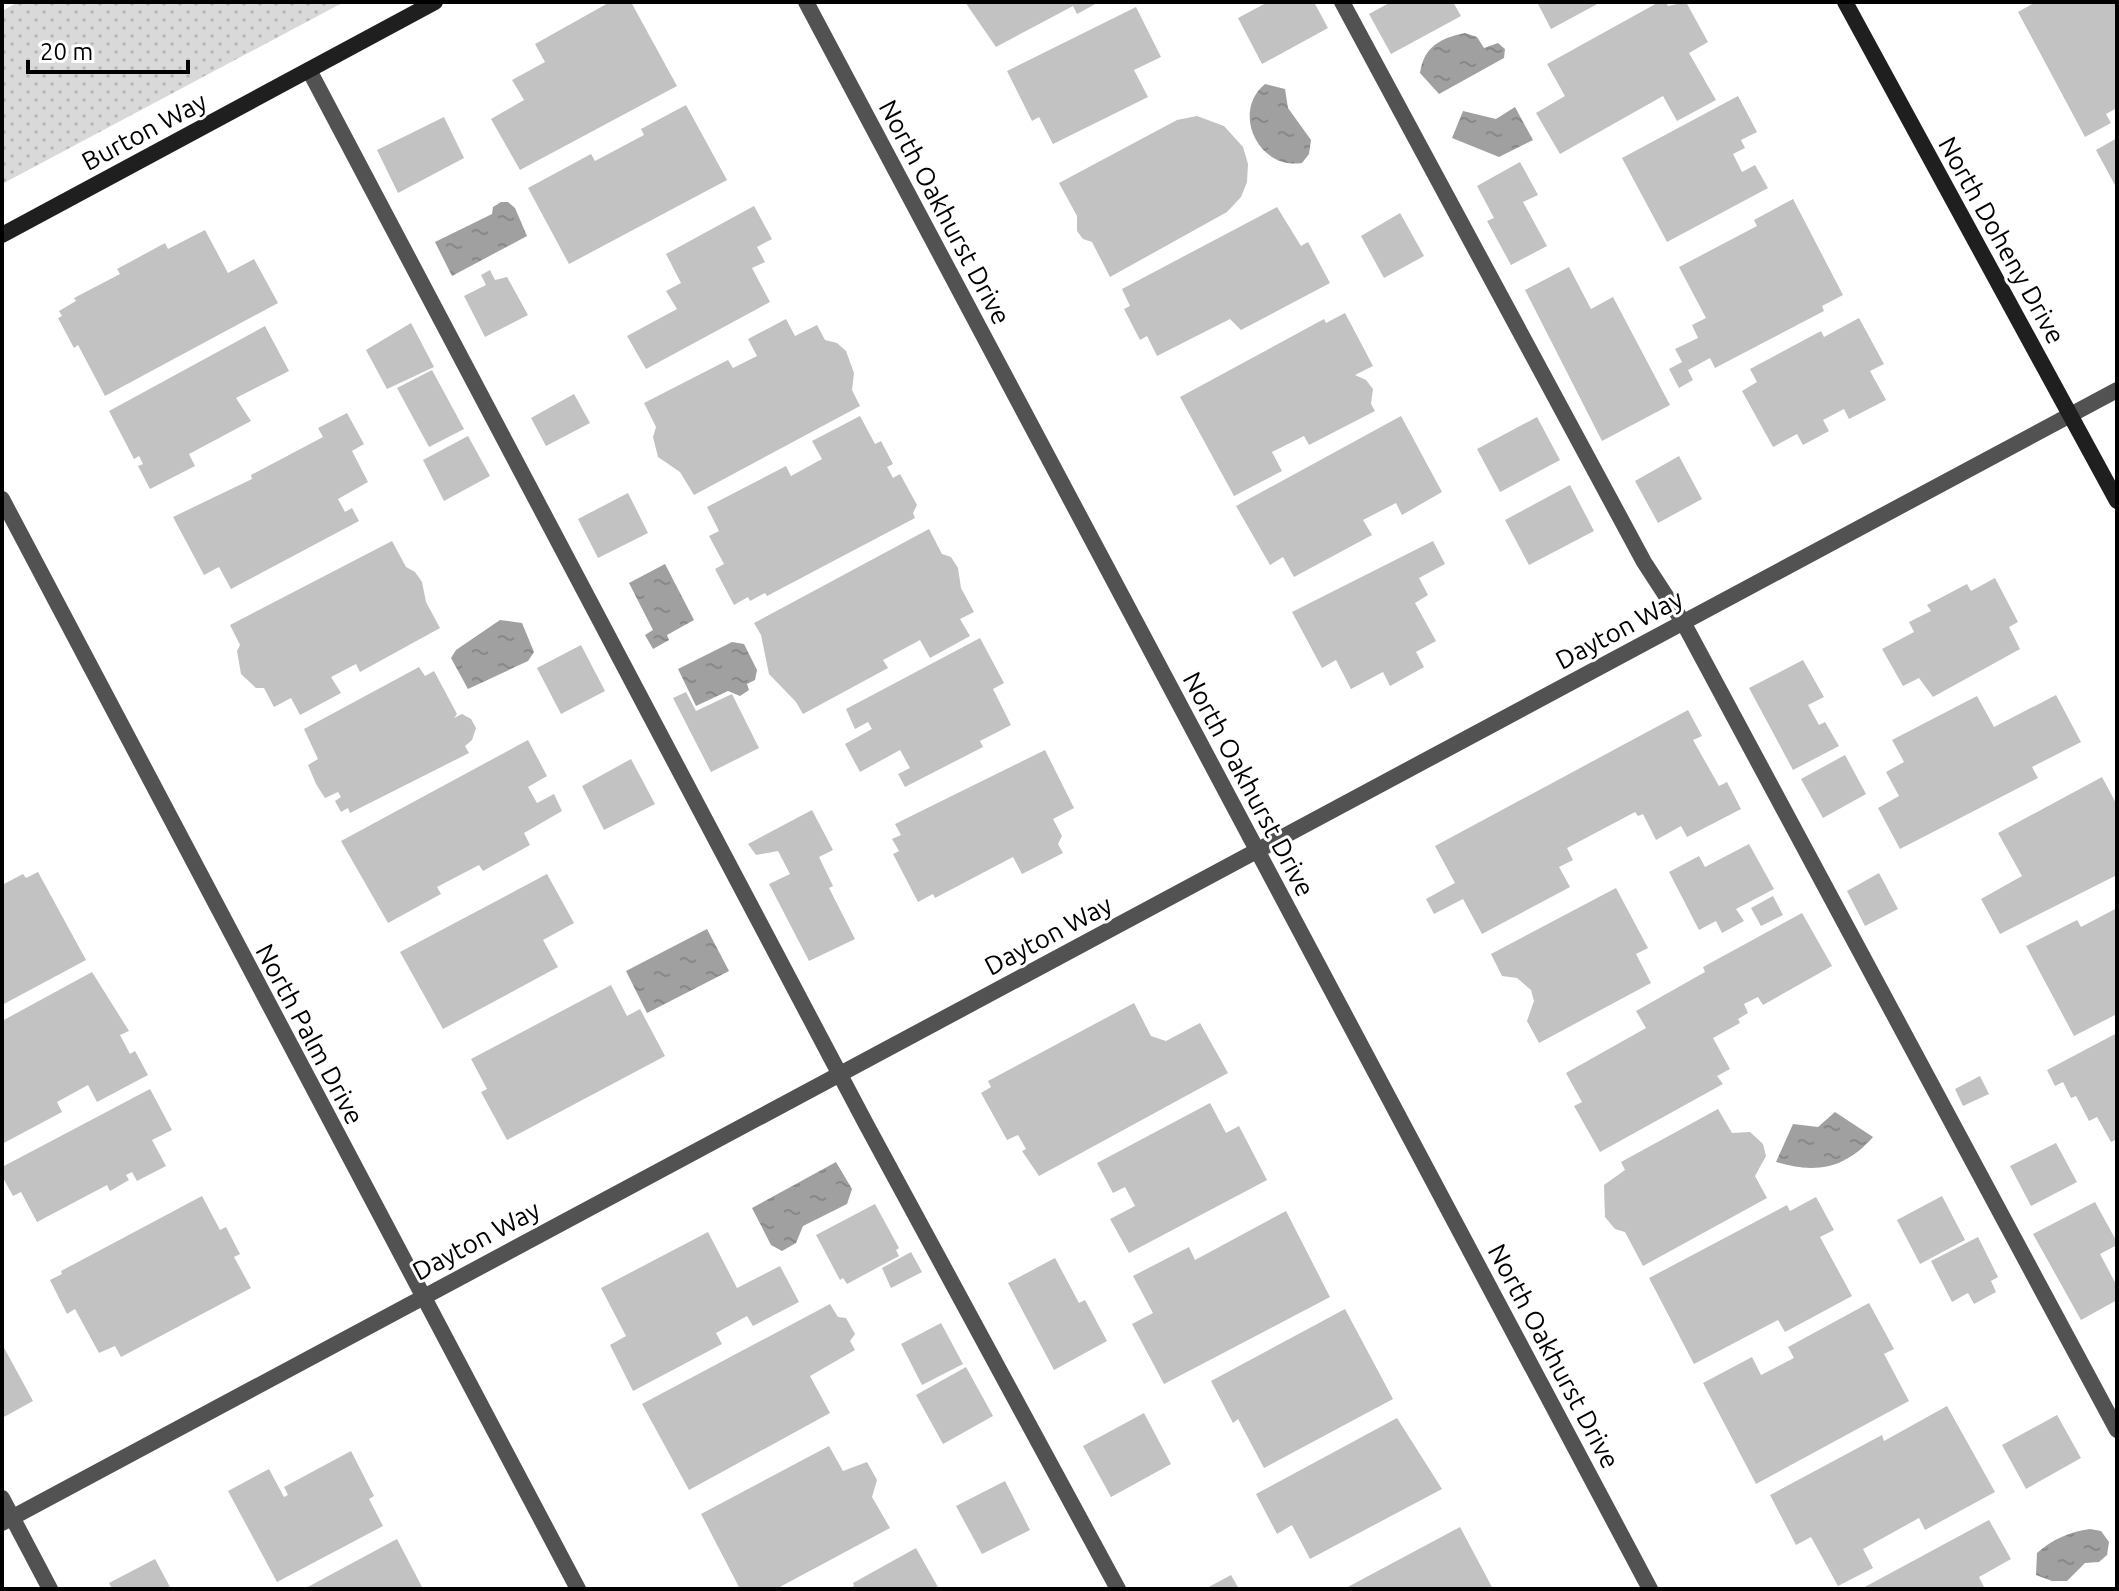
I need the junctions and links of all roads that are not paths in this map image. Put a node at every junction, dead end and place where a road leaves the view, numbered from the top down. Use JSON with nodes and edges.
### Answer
{"nodes":[{"id":1,"x":435,"y":2,"type":"edge"},
{"id":2,"x":806,"y":2,"type":"edge"},
{"id":3,"x":1342,"y":2,"type":"edge"},
{"id":4,"x":1845,"y":2,"type":"edge"},
{"id":5,"x":309,"y":70,"type":"junction"},
{"id":6,"x":2,"y":235,"type":"edge"},
{"id":7,"x":2117,"y":390,"type":"edge"},
{"id":8,"x":2071,"y":414,"type":"junction"},
{"id":9,"x":2,"y":499,"type":"edge"},
{"id":10,"x":2117,"y":501,"type":"edge"},
{"id":11,"x":1683,"y":622,"type":"junction"},
{"id":12,"x":1257,"y":850,"type":"junction"},
{"id":13,"x":840,"y":1073,"type":"junction"},
{"id":14,"x":422,"y":1297,"type":"junction"},
{"id":15,"x":2117,"y":1430,"type":"edge"},
{"id":16,"x":2,"y":1498,"type":"edge"},
{"id":17,"x":7,"y":1520,"type":"edge"},
{"id":18,"x":50,"y":1589,"type":"edge"},
{"id":19,"x":578,"y":1589,"type":"edge"},
{"id":20,"x":1118,"y":1589,"type":"edge"},
{"id":21,"x":1650,"y":1589,"type":"edge"}],
"edges":[{"from":1,"to":5,"type":"street","name":"Burton Way"},
{"from":2,"to":12,"type":"street","name":"North Oakhurst Drive"},
{"from":3,"to":11,"type":"street"},
{"from":4,"to":8,"type":"street","name":"North Doheny Drive"},
{"from":5,"to":6,"type":"street","name":"Burton Way"},
{"from":5,"to":13,"type":"street"},
{"from":7,"to":8,"type":"street","name":"Dayton Way"},
{"from":8,"to":10,"type":"street","name":"North Doheny Drive"},
{"from":8,"to":11,"type":"street","name":"Dayton Way"},
{"from":9,"to":14,"type":"street","name":"North Palm Drive"},
{"from":11,"to":12,"type":"street","name":"Dayton Way"},
{"from":11,"to":15,"type":"street"},
{"from":12,"to":13,"type":"street","name":"Dayton Way"},
{"from":12,"to":21,"type":"street","name":"North Oakhurst Drive"},
{"from":13,"to":14,"type":"street","name":"Dayton Way"},
{"from":13,"to":20,"type":"street"},
{"from":14,"to":17,"type":"street","name":"Dayton Way"},
{"from":14,"to":19,"type":"street","name":"North Palm Drive"},
{"from":16,"to":17,"type":"street"},
{"from":17,"to":18,"type":"street"}]}
